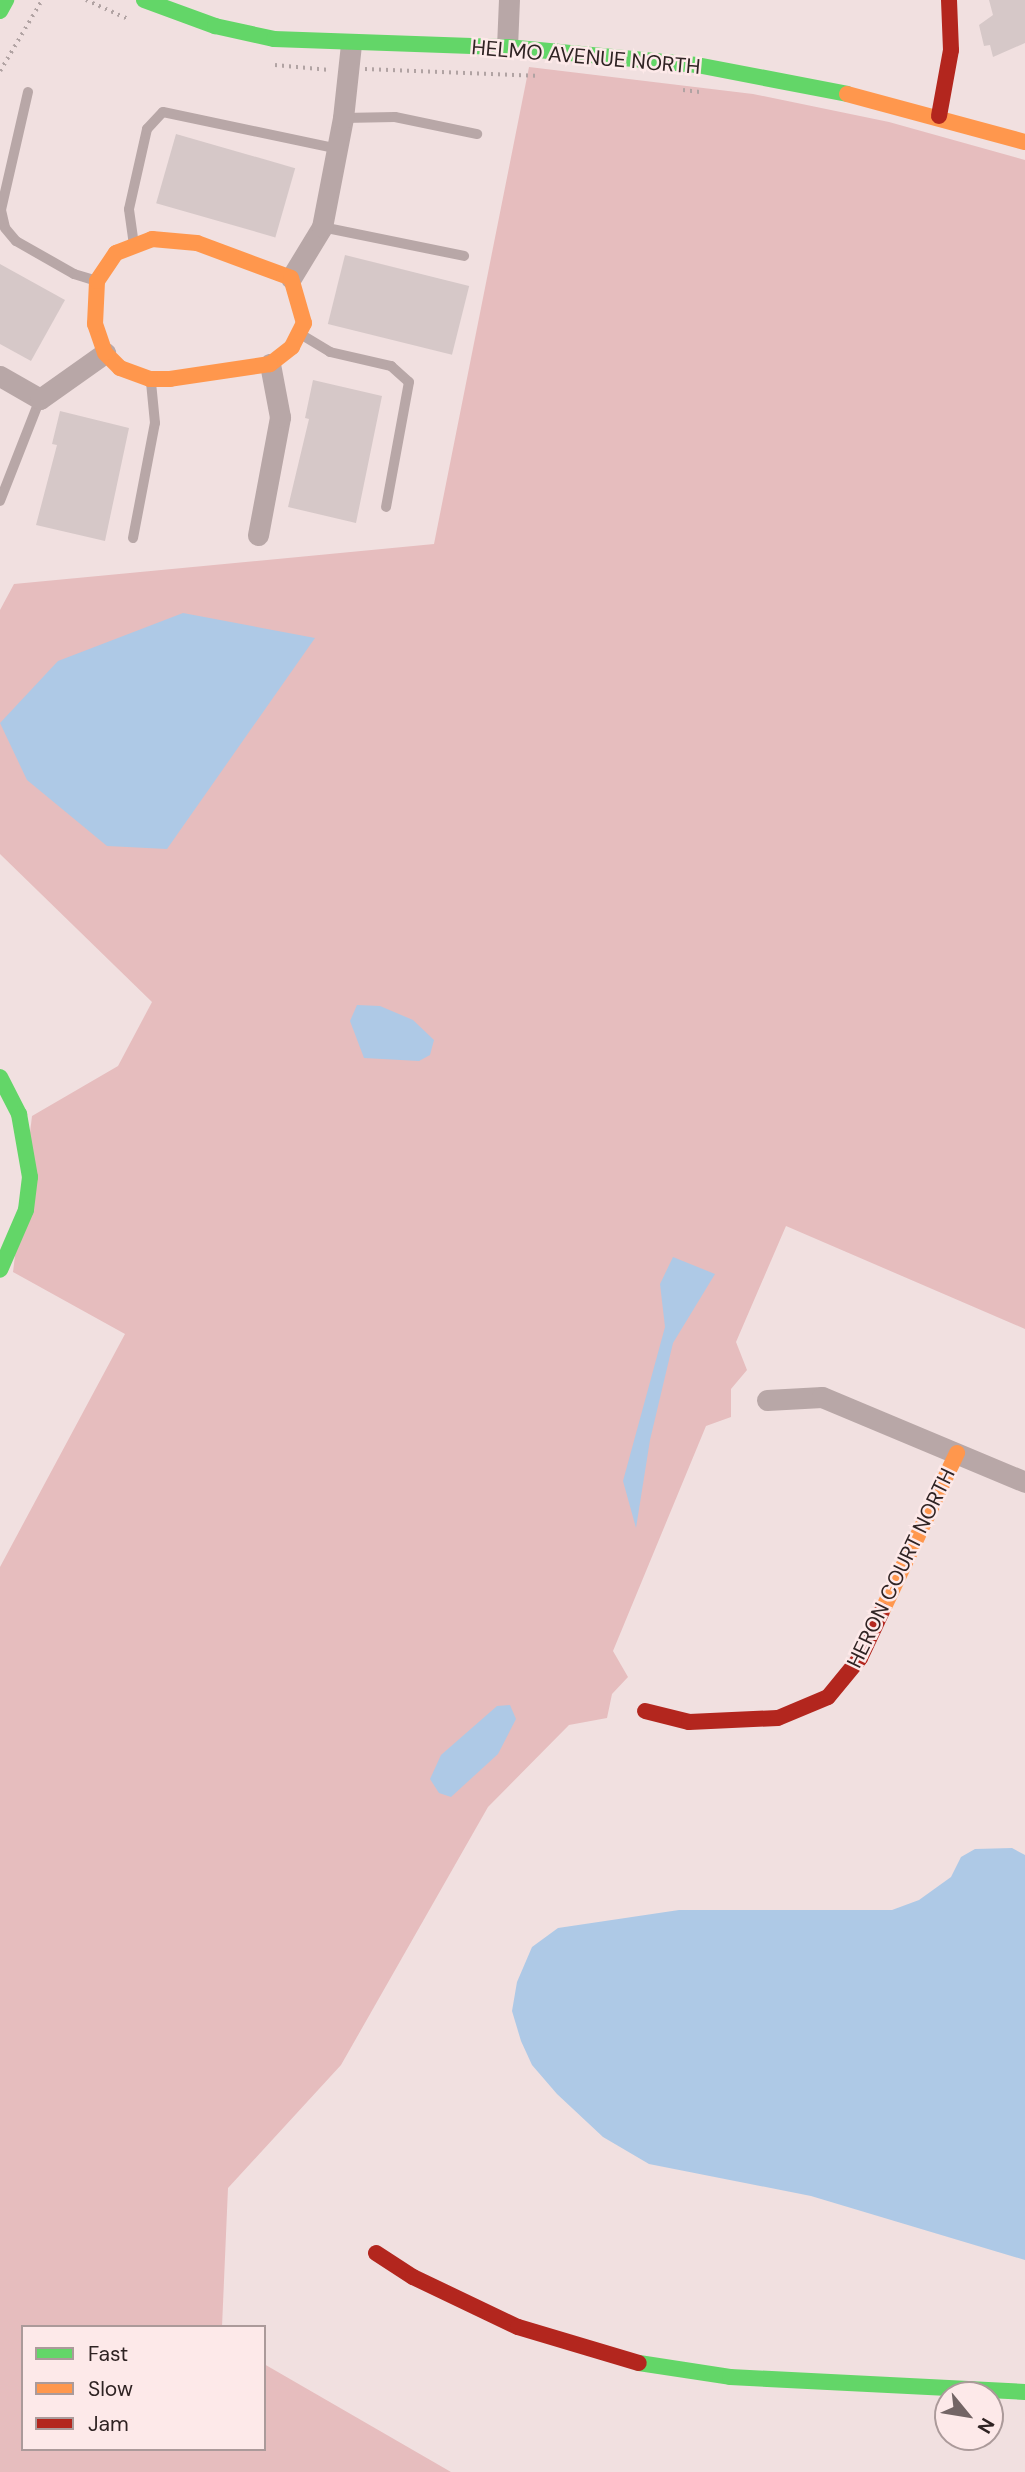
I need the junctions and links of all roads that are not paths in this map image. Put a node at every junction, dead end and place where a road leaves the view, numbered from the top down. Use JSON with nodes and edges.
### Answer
{"nodes":[{"id":1,"x":6,"y":0,"type":"edge"},
{"id":2,"x":144,"y":0,"type":"edge"},
{"id":3,"x":509,"y":0,"type":"edge"},
{"id":4,"x":949,"y":0,"type":"edge"},
{"id":5,"x":0,"y":11,"type":"edge"},
{"id":6,"x":351,"y":44,"type":"junction"},
{"id":7,"x":507,"y":47,"type":"junction"},
{"id":8,"x":28,"y":92,"type":"dead end"},
{"id":9,"x":939,"y":116,"type":"junction"},
{"id":10,"x":343,"y":118,"type":"junction"},
{"id":11,"x":477,"y":134,"type":"dead end"},
{"id":12,"x":1025,"y":142,"type":"edge"},
{"id":13,"x":338,"y":149,"type":"junction"},
{"id":14,"x":322,"y":227,"type":"junction"},
{"id":15,"x":134,"y":245,"type":"junction"},
{"id":16,"x":464,"y":256,"type":"dead end"},
{"id":17,"x":291,"y":278,"type":"junction"},
{"id":18,"x":97,"y":281,"type":"junction"},
{"id":19,"x":299,"y":334,"type":"junction"},
{"id":20,"x":104,"y":353,"type":"junction"},
{"id":21,"x":270,"y":364,"type":"junction"},
{"id":22,"x":0,"y":376,"type":"edge"},
{"id":23,"x":150,"y":379,"type":"junction"},
{"id":24,"x":40,"y":400,"type":"junction"},
{"id":25,"x":0,"y":501,"type":"edge"},
{"id":26,"x":386,"y":507,"type":"dead end"},
{"id":27,"x":258,"y":535,"type":"dead end"},
{"id":28,"x":133,"y":538,"type":"dead end"},
{"id":29,"x":0,"y":1077,"type":"edge"},
{"id":30,"x":0,"y":1270,"type":"edge"},
{"id":31,"x":766,"y":1400,"type":"dead end"},
{"id":32,"x":957,"y":1453,"type":"junction"},
{"id":33,"x":1025,"y":1482,"type":"edge"},
{"id":34,"x":645,"y":1711,"type":"dead end"},
{"id":35,"x":376,"y":2253,"type":"dead end"},
{"id":36,"x":1025,"y":2392,"type":"edge"}],
"edges":[{"from":1,"to":5,"type":"street"},
{"from":2,"to":6,"type":"street","name":"HELMO AVENUE NORTH"},
{"from":3,"to":7,"type":"street"},
{"from":4,"to":9,"type":"street"},
{"from":6,"to":7,"type":"street","name":"HELMO AVENUE NORTH"},
{"from":6,"to":10,"type":"street"},
{"from":7,"to":9,"type":"street","name":"HELMO AVENUE NORTH"},
{"from":8,"to":18,"type":"lane"},
{"from":9,"to":12,"type":"street","name":"HELMO AVENUE NORTH"},
{"from":10,"to":11,"type":"lane"},
{"from":10,"to":13,"type":"street"},
{"from":13,"to":14,"type":"street"},
{"from":13,"to":15,"type":"lane"},
{"from":14,"to":16,"type":"lane"},
{"from":14,"to":17,"type":"street"},
{"from":15,"to":17,"type":"street"},
{"from":15,"to":18,"type":"street"},
{"from":17,"to":19,"type":"street"},
{"from":18,"to":20,"type":"street"},
{"from":19,"to":21,"type":"street"},
{"from":19,"to":26,"type":"lane"},
{"from":20,"to":23,"type":"street"},
{"from":20,"to":24,"type":"street"},
{"from":21,"to":23,"type":"street"},
{"from":21,"to":27,"type":"street"},
{"from":22,"to":24,"type":"street"},
{"from":23,"to":28,"type":"lane"},
{"from":24,"to":25,"type":"lane"},
{"from":29,"to":30,"type":"street"},
{"from":31,"to":32,"type":"street"},
{"from":32,"to":33,"type":"street"},
{"from":32,"to":34,"type":"street","name":"HERON COURT NORTH"},
{"from":35,"to":36,"type":"street"}]}
